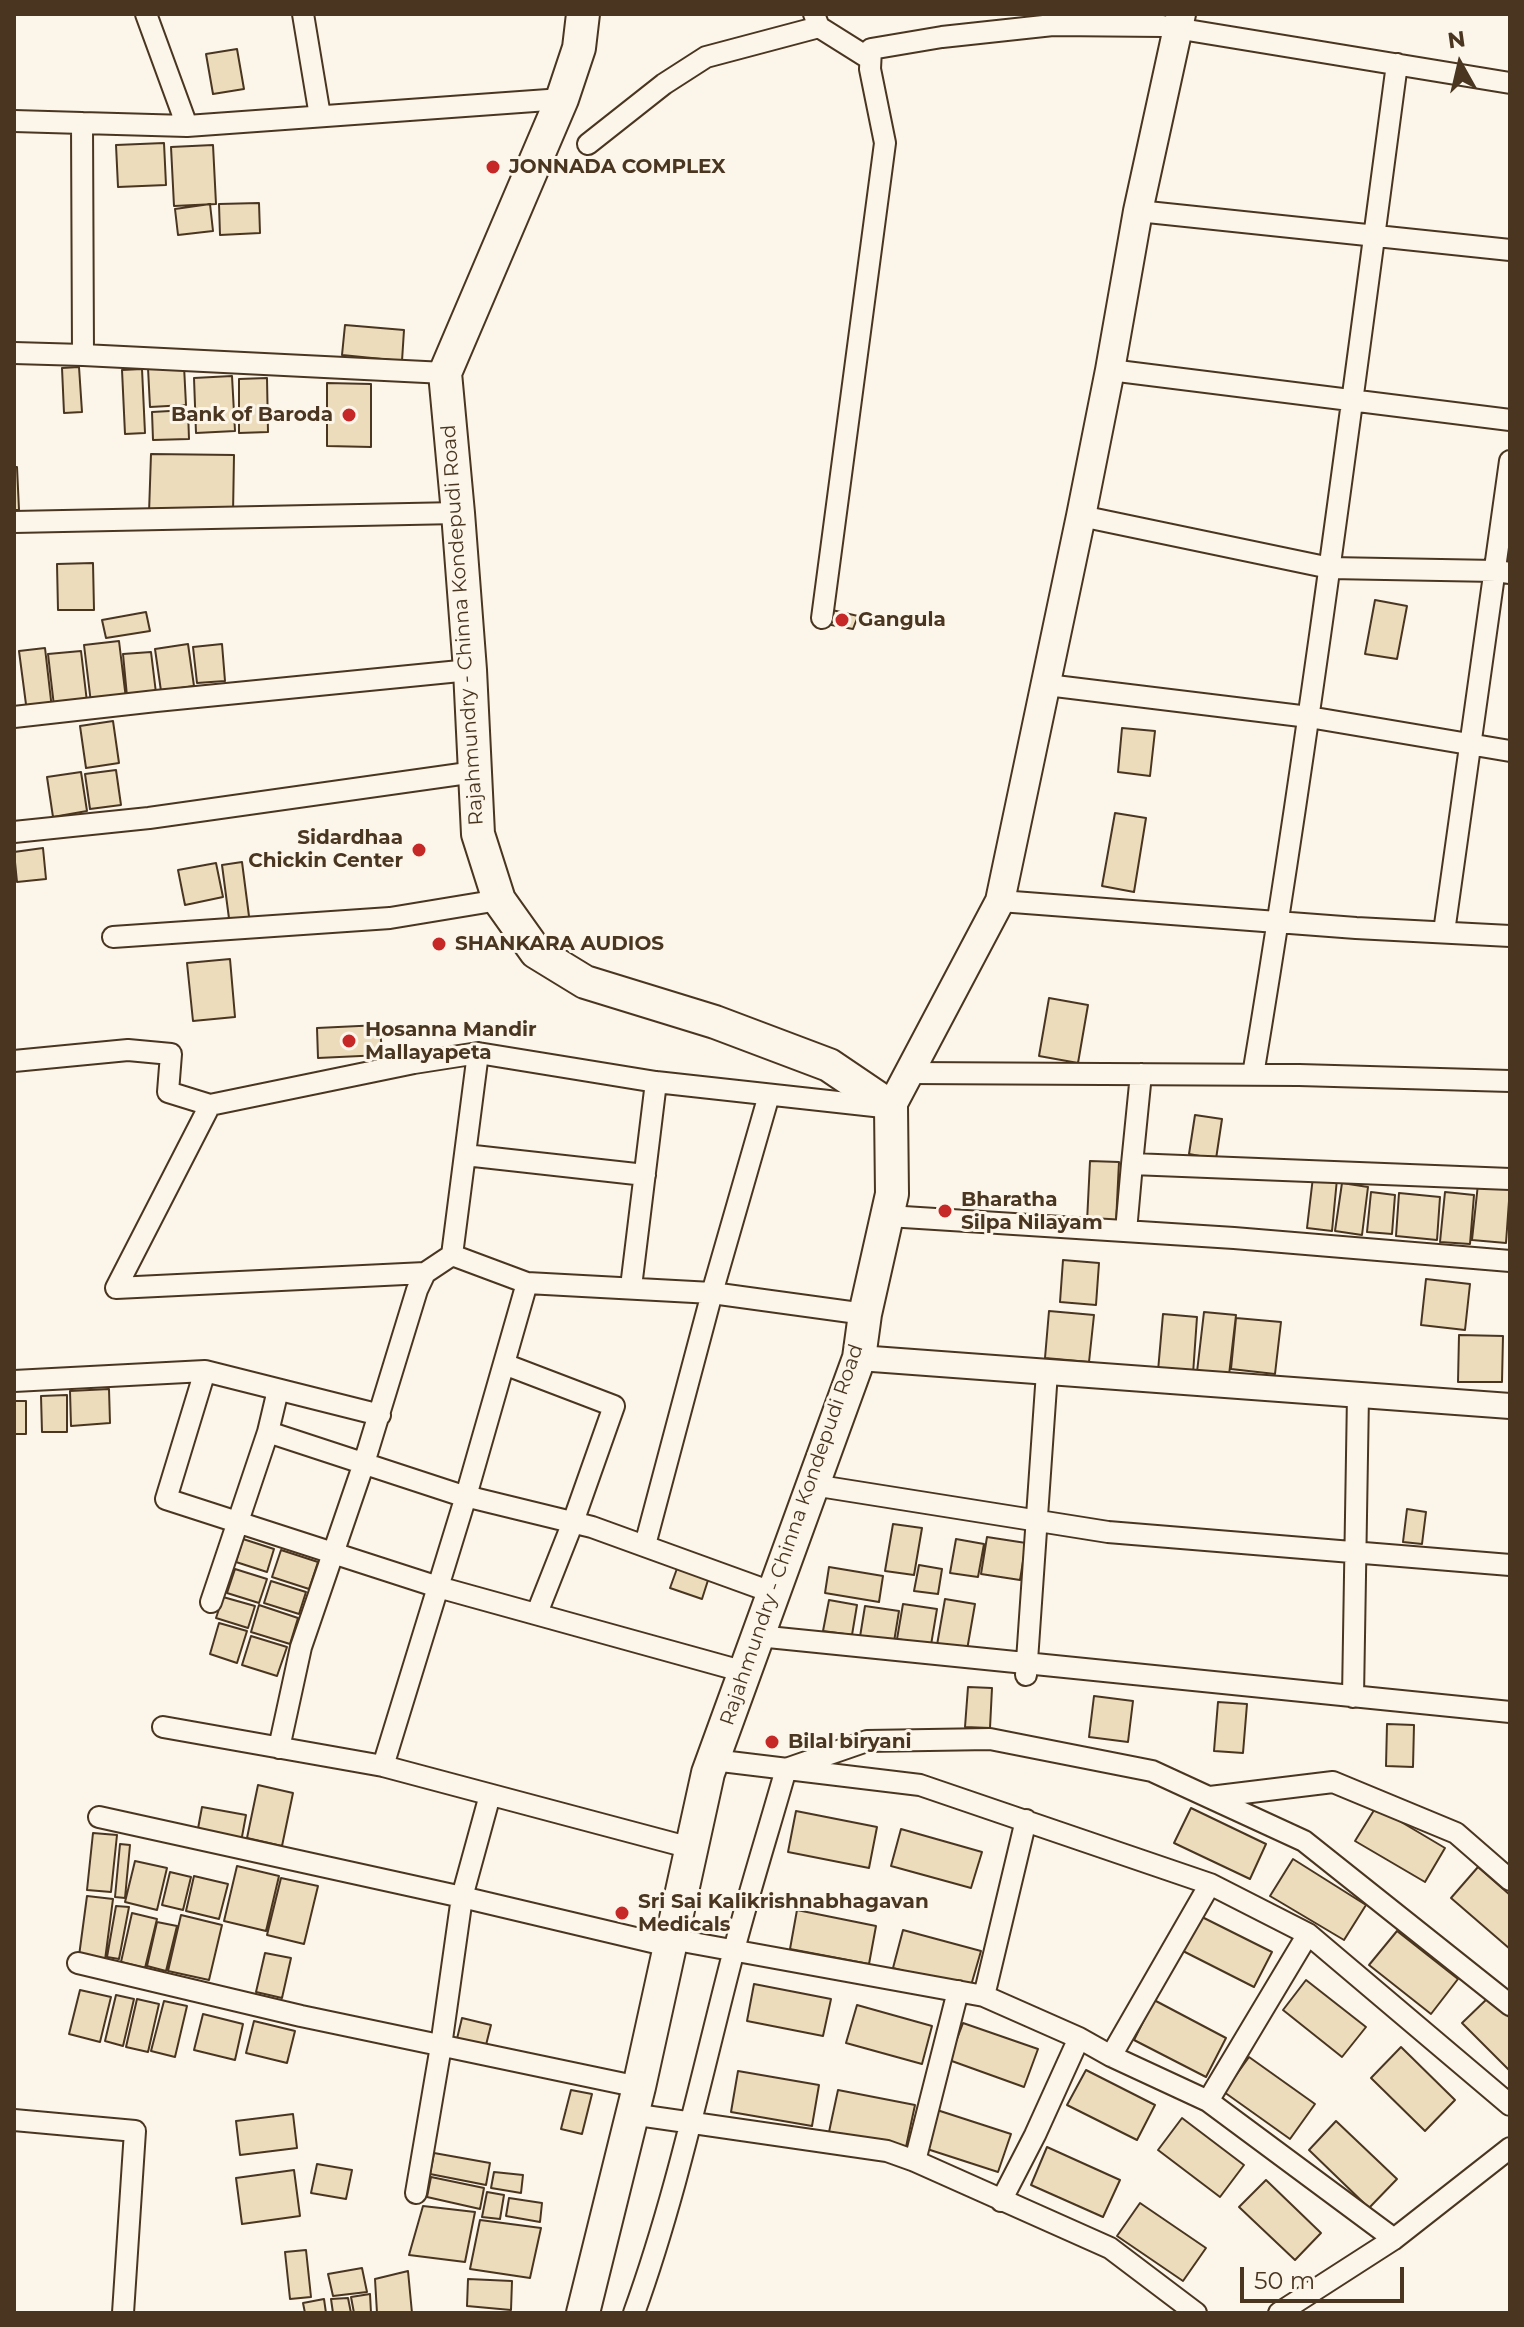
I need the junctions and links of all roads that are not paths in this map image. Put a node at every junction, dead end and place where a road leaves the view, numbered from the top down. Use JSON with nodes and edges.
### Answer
{"nodes":[{"id":1,"x":146,"y":14,"type":"edge"},
{"id":2,"x":303,"y":14,"type":"edge"},
{"id":3,"x":583,"y":14,"type":"edge"},
{"id":4,"x":816,"y":21,"type":"edge"},
{"id":5,"x":1179,"y":21,"type":"edge"},
{"id":6,"x":870,"y":59,"type":"junction"},
{"id":7,"x":1397,"y":64,"type":"junction"},
{"id":8,"x":1510,"y":83,"type":"edge"},
{"id":9,"x":562,"y":99,"type":"junction"},
{"id":10,"x":320,"y":116,"type":"junction"},
{"id":11,"x":14,"y":121,"type":"edge"},
{"id":12,"x":82,"y":123,"type":"junction"},
{"id":13,"x":187,"y":126,"type":"junction"},
{"id":14,"x":588,"y":144,"type":"dead end"},
{"id":15,"x":1138,"y":211,"type":"junction"},
{"id":16,"x":1374,"y":237,"type":"junction"},
{"id":17,"x":1510,"y":250,"type":"edge"},
{"id":18,"x":14,"y":353,"type":"edge"},
{"id":19,"x":83,"y":355,"type":"junction"},
{"id":20,"x":1110,"y":370,"type":"junction"},
{"id":21,"x":445,"y":373,"type":"junction"},
{"id":22,"x":1352,"y":400,"type":"junction"},
{"id":23,"x":1510,"y":420,"type":"edge"},
{"id":24,"x":1510,"y":461,"type":"edge"},
{"id":25,"x":458,"y":513,"type":"junction"},
{"id":26,"x":1081,"y":516,"type":"junction"},
{"id":27,"x":14,"y":522,"type":"edge"},
{"id":28,"x":1330,"y":568,"type":"junction"},
{"id":29,"x":1503,"y":572,"type":"edge"},
{"id":30,"x":822,"y":618,"type":"dead end"},
{"id":31,"x":470,"y":670,"type":"junction"},
{"id":32,"x":1047,"y":685,"type":"junction"},
{"id":33,"x":14,"y":717,"type":"edge"},
{"id":34,"x":1309,"y":717,"type":"junction"},
{"id":35,"x":1471,"y":745,"type":"junction"},
{"id":36,"x":1510,"y":751,"type":"edge"},
{"id":37,"x":475,"y":772,"type":"junction"},
{"id":38,"x":14,"y":832,"type":"edge"},
{"id":39,"x":499,"y":900,"type":"junction"},
{"id":40,"x":1000,"y":901,"type":"junction"},
{"id":41,"x":1278,"y":922,"type":"junction"},
{"id":42,"x":1444,"y":932,"type":"junction"},
{"id":43,"x":1510,"y":936,"type":"edge"},
{"id":44,"x":113,"y":937,"type":"dead end"},
{"id":45,"x":478,"y":1053,"type":"junction"},
{"id":46,"x":14,"y":1061,"type":"edge"},
{"id":47,"x":909,"y":1073,"type":"junction"},
{"id":48,"x":1141,"y":1074,"type":"junction"},
{"id":49,"x":1253,"y":1075,"type":"junction"},
{"id":50,"x":1510,"y":1081,"type":"edge"},
{"id":51,"x":656,"y":1082,"type":"junction"},
{"id":52,"x":769,"y":1095,"type":"junction"},
{"id":53,"x":210,"y":1105,"type":"junction"},
{"id":54,"x":891,"y":1107,"type":"junction"},
{"id":55,"x":465,"y":1155,"type":"junction"},
{"id":56,"x":1132,"y":1164,"type":"junction"},
{"id":57,"x":645,"y":1175,"type":"junction"},
{"id":58,"x":1510,"y":1179,"type":"edge"},
{"id":59,"x":888,"y":1216,"type":"junction"},
{"id":60,"x":1126,"y":1231,"type":"junction"},
{"id":61,"x":452,"y":1255,"type":"junction"},
{"id":62,"x":1510,"y":1261,"type":"edge"},
{"id":63,"x":425,"y":1273,"type":"junction"},
{"id":64,"x":527,"y":1283,"type":"junction"},
{"id":65,"x":631,"y":1287,"type":"junction"},
{"id":66,"x":712,"y":1293,"type":"junction"},
{"id":67,"x":865,"y":1314,"type":"junction"},
{"id":68,"x":859,"y":1358,"type":"junction"},
{"id":69,"x":504,"y":1364,"type":"junction"},
{"id":70,"x":205,"y":1371,"type":"junction"},
{"id":71,"x":1047,"y":1372,"type":"junction"},
{"id":72,"x":14,"y":1381,"type":"edge"},
{"id":73,"x":278,"y":1390,"type":"junction"},
{"id":74,"x":1358,"y":1395,"type":"junction"},
{"id":75,"x":1510,"y":1406,"type":"edge"},
{"id":76,"x":380,"y":1415,"type":"junction"},
{"id":77,"x":268,"y":1432,"type":"junction"},
{"id":78,"x":364,"y":1463,"type":"junction"},
{"id":79,"x":813,"y":1485,"type":"junction"},
{"id":80,"x":466,"y":1496,"type":"junction"},
{"id":81,"x":236,"y":1521,"type":"junction"},
{"id":82,"x":1036,"y":1521,"type":"junction"},
{"id":83,"x":573,"y":1522,"type":"junction"},
{"id":84,"x":645,"y":1545,"type":"junction"},
{"id":85,"x":333,"y":1552,"type":"junction"},
{"id":86,"x":1356,"y":1552,"type":"junction"},
{"id":87,"x":1510,"y":1565,"type":"edge"},
{"id":88,"x":438,"y":1587,"type":"junction"},
{"id":89,"x":774,"y":1593,"type":"junction"},
{"id":90,"x":211,"y":1602,"type":"dead end"},
{"id":91,"x":537,"y":1613,"type":"junction"},
{"id":92,"x":758,"y":1636,"type":"junction"},
{"id":93,"x":1026,"y":1670,"type":"junction"},
{"id":94,"x":745,"y":1672,"type":"junction"},
{"id":95,"x":1353,"y":1697,"type":"junction"},
{"id":96,"x":1510,"y":1712,"type":"edge"},
{"id":97,"x":163,"y":1727,"type":"dead end"},
{"id":98,"x":279,"y":1748,"type":"junction"},
{"id":99,"x":713,"y":1760,"type":"junction"},
{"id":100,"x":383,"y":1766,"type":"junction"},
{"id":101,"x":786,"y":1769,"type":"junction"},
{"id":102,"x":490,"y":1795,"type":"junction"},
{"id":103,"x":1209,"y":1798,"type":"junction"},
{"id":104,"x":99,"y":1817,"type":"dead end"},
{"id":105,"x":1026,"y":1820,"type":"junction"},
{"id":106,"x":691,"y":1848,"type":"junction"},
{"id":107,"x":1510,"y":1880,"type":"edge"},
{"id":108,"x":1210,"y":1884,"type":"junction"},
{"id":109,"x":462,"y":1897,"type":"junction"},
{"id":110,"x":1308,"y":1934,"type":"junction"},
{"id":111,"x":670,"y":1942,"type":"junction"},
{"id":112,"x":734,"y":1950,"type":"junction"},
{"id":113,"x":78,"y":1963,"type":"dead end"},
{"id":114,"x":958,"y":1991,"type":"junction"},
{"id":115,"x":984,"y":1996,"type":"junction"},
{"id":116,"x":1510,"y":2005,"type":"edge"},
{"id":117,"x":1079,"y":2038,"type":"junction"},
{"id":118,"x":441,"y":2046,"type":"junction"},
{"id":119,"x":1111,"y":2056,"type":"junction"},
{"id":120,"x":635,"y":2100,"type":"junction"},
{"id":121,"x":1208,"y":2101,"type":"junction"},
{"id":122,"x":1510,"y":2105,"type":"edge"},
{"id":123,"x":14,"y":2120,"type":"edge"},
{"id":124,"x":692,"y":2122,"type":"junction"},
{"id":125,"x":1510,"y":2148,"type":"edge"},
{"id":126,"x":915,"y":2161,"type":"junction"},
{"id":127,"x":416,"y":2193,"type":"dead end"},
{"id":128,"x":1001,"y":2201,"type":"junction"},
{"id":129,"x":1394,"y":2239,"type":"junction"},
{"id":130,"x":123,"y":2313,"type":"edge"},
{"id":131,"x":583,"y":2313,"type":"edge"},
{"id":132,"x":634,"y":2313,"type":"edge"},
{"id":133,"x":1196,"y":2313,"type":"edge"},
{"id":134,"x":1279,"y":2313,"type":"edge"}],
"edges":[{"from":1,"to":13,"type":"street"},
{"from":2,"to":10,"type":"street"},
{"from":3,"to":9,"type":"main road","name":"Rajahmundry - Chinna Kondepudi Road"},
{"from":4,"to":6,"type":"street"},
{"from":4,"to":14,"type":"street"},
{"from":5,"to":6,"type":"street"},
{"from":5,"to":7,"type":"street"},
{"from":5,"to":15,"type":"main road"},
{"from":6,"to":30,"type":"street"},
{"from":7,"to":8,"type":"street"},
{"from":7,"to":16,"type":"street"},
{"from":9,"to":10,"type":"street"},
{"from":9,"to":21,"type":"main road","name":"Rajahmundry - Chinna Kondepudi Road"},
{"from":10,"to":13,"type":"street"},
{"from":11,"to":12,"type":"street"},
{"from":12,"to":13,"type":"street"},
{"from":12,"to":19,"type":"street"},
{"from":15,"to":16,"type":"street"},
{"from":15,"to":20,"type":"main road"},
{"from":16,"to":17,"type":"street"},
{"from":16,"to":22,"type":"street"},
{"from":18,"to":19,"type":"street"},
{"from":19,"to":21,"type":"street"},
{"from":20,"to":22,"type":"street"},
{"from":20,"to":26,"type":"main road"},
{"from":21,"to":25,"type":"main road","name":"Rajahmundry - Chinna Kondepudi Road"},
{"from":22,"to":23,"type":"street"},
{"from":22,"to":28,"type":"street"},
{"from":24,"to":29,"type":"street"},
{"from":25,"to":27,"type":"street"},
{"from":25,"to":31,"type":"main road","name":"Rajahmundry - Chinna Kondepudi Road"},
{"from":26,"to":28,"type":"street"},
{"from":26,"to":32,"type":"main road"},
{"from":28,"to":29,"type":"street"},
{"from":28,"to":34,"type":"street"},
{"from":29,"to":35,"type":"street"},
{"from":31,"to":33,"type":"street"},
{"from":31,"to":37,"type":"main road","name":"Rajahmundry - Chinna Kondepudi Road"},
{"from":32,"to":34,"type":"street"},
{"from":32,"to":40,"type":"main road"},
{"from":34,"to":35,"type":"street"},
{"from":34,"to":41,"type":"street"},
{"from":35,"to":36,"type":"street"},
{"from":35,"to":42,"type":"street"},
{"from":37,"to":38,"type":"street"},
{"from":37,"to":39,"type":"main road","name":"Rajahmundry - Chinna Kondepudi Road"},
{"from":39,"to":44,"type":"street"},
{"from":39,"to":54,"type":"main road","name":"Rajahmundry - Chinna Kondepudi Road"},
{"from":40,"to":41,"type":"street"},
{"from":40,"to":47,"type":"main road"},
{"from":41,"to":42,"type":"street"},
{"from":41,"to":49,"type":"street"},
{"from":42,"to":43,"type":"street"},
{"from":45,"to":51,"type":"street"},
{"from":45,"to":53,"type":"street"},
{"from":45,"to":55,"type":"street"},
{"from":46,"to":53,"type":"street"},
{"from":47,"to":48,"type":"street"},
{"from":47,"to":54,"type":"main road"},
{"from":48,"to":49,"type":"street"},
{"from":48,"to":56,"type":"street"},
{"from":49,"to":50,"type":"street"},
{"from":51,"to":52,"type":"street"},
{"from":51,"to":57,"type":"street"},
{"from":52,"to":54,"type":"street"},
{"from":52,"to":66,"type":"street"},
{"from":53,"to":63,"type":"street"},
{"from":54,"to":59,"type":"main road","name":"Rajahmundry - Chinna Kondepudi Road"},
{"from":55,"to":57,"type":"street"},
{"from":55,"to":61,"type":"street"},
{"from":56,"to":58,"type":"street"},
{"from":56,"to":60,"type":"street"},
{"from":57,"to":65,"type":"street"},
{"from":59,"to":60,"type":"street"},
{"from":59,"to":67,"type":"main road","name":"Rajahmundry - Chinna Kondepudi Road"},
{"from":60,"to":62,"type":"street"},
{"from":61,"to":63,"type":"street"},
{"from":61,"to":64,"type":"street"},
{"from":63,"to":76,"type":"street"},
{"from":64,"to":65,"type":"street"},
{"from":64,"to":69,"type":"street"},
{"from":65,"to":66,"type":"street"},
{"from":66,"to":67,"type":"street"},
{"from":66,"to":84,"type":"street"},
{"from":67,"to":68,"type":"main road","name":"Rajahmundry - Chinna Kondepudi Road"},
{"from":68,"to":71,"type":"street"},
{"from":68,"to":79,"type":"main road","name":"Rajahmundry - Chinna Kondepudi Road"},
{"from":69,"to":80,"type":"street"},
{"from":69,"to":83,"type":"street"},
{"from":70,"to":72,"type":"street"},
{"from":70,"to":73,"type":"street"},
{"from":70,"to":81,"type":"street"},
{"from":71,"to":74,"type":"street"},
{"from":71,"to":82,"type":"street"},
{"from":73,"to":76,"type":"street"},
{"from":73,"to":77,"type":"street"},
{"from":74,"to":75,"type":"street"},
{"from":74,"to":86,"type":"street"},
{"from":76,"to":78,"type":"street"},
{"from":77,"to":78,"type":"street"},
{"from":77,"to":81,"type":"street"},
{"from":78,"to":80,"type":"street"},
{"from":78,"to":85,"type":"street"},
{"from":79,"to":82,"type":"street"},
{"from":79,"to":89,"type":"main road","name":"Rajahmundry - Chinna Kondepudi Road"},
{"from":80,"to":83,"type":"street"},
{"from":80,"to":88,"type":"street"},
{"from":81,"to":85,"type":"street"},
{"from":81,"to":90,"type":"street"},
{"from":82,"to":86,"type":"street"},
{"from":82,"to":93,"type":"street"},
{"from":83,"to":84,"type":"street"},
{"from":83,"to":91,"type":"street"},
{"from":84,"to":89,"type":"street"},
{"from":85,"to":88,"type":"street"},
{"from":85,"to":98,"type":"street"},
{"from":86,"to":87,"type":"street"},
{"from":86,"to":95,"type":"street"},
{"from":88,"to":91,"type":"street"},
{"from":88,"to":100,"type":"street"},
{"from":89,"to":92,"type":"main road","name":"Rajahmundry - Chinna Kondepudi Road"},
{"from":91,"to":94,"type":"street"},
{"from":92,"to":93,"type":"street"},
{"from":92,"to":94,"type":"main road","name":"Rajahmundry - Chinna Kondepudi Road"},
{"from":93,"to":95,"type":"street"},
{"from":94,"to":99,"type":"main road","name":"Rajahmundry - Chinna Kondepudi Road"},
{"from":95,"to":96,"type":"street"},
{"from":97,"to":98,"type":"street"},
{"from":98,"to":100,"type":"street"},
{"from":99,"to":101,"type":"street"},
{"from":99,"to":106,"type":"main road","name":"Rajahmundry - Chinna Kondepudi Road"},
{"from":100,"to":102,"type":"street"},
{"from":101,"to":103,"type":"street"},
{"from":101,"to":105,"type":"street"},
{"from":101,"to":112,"type":"street"},
{"from":102,"to":106,"type":"street"},
{"from":102,"to":109,"type":"street"},
{"from":103,"to":107,"type":"street"},
{"from":103,"to":116,"type":"street"},
{"from":104,"to":109,"type":"street"},
{"from":105,"to":108,"type":"street"},
{"from":105,"to":115,"type":"street"},
{"from":106,"to":111,"type":"main road","name":"Rajahmundry - Chinna Kondepudi Road"},
{"from":108,"to":110,"type":"street"},
{"from":108,"to":119,"type":"street"},
{"from":109,"to":111,"type":"street"},
{"from":109,"to":118,"type":"street"},
{"from":110,"to":121,"type":"street"},
{"from":110,"to":122,"type":"street"},
{"from":111,"to":112,"type":"street"},
{"from":111,"to":120,"type":"main road","name":"Rajahmundry - Chinna Kondepudi Road"},
{"from":112,"to":114,"type":"street"},
{"from":112,"to":124,"type":"street"},
{"from":113,"to":118,"type":"street"},
{"from":114,"to":115,"type":"street"},
{"from":114,"to":126,"type":"street"},
{"from":115,"to":117,"type":"street"},
{"from":117,"to":119,"type":"street"},
{"from":117,"to":128,"type":"street"},
{"from":118,"to":120,"type":"street"},
{"from":118,"to":127,"type":"street"},
{"from":119,"to":121,"type":"street"},
{"from":120,"to":124,"type":"street"},
{"from":120,"to":131,"type":"main road","name":"Rajahmundry - Chinna Kondepudi Road"},
{"from":121,"to":129,"type":"street"},
{"from":123,"to":130,"type":"street"},
{"from":124,"to":126,"type":"street"},
{"from":124,"to":132,"type":"street"},
{"from":125,"to":129,"type":"street"},
{"from":126,"to":128,"type":"street"},
{"from":128,"to":133,"type":"street"},
{"from":129,"to":134,"type":"street"}]}
